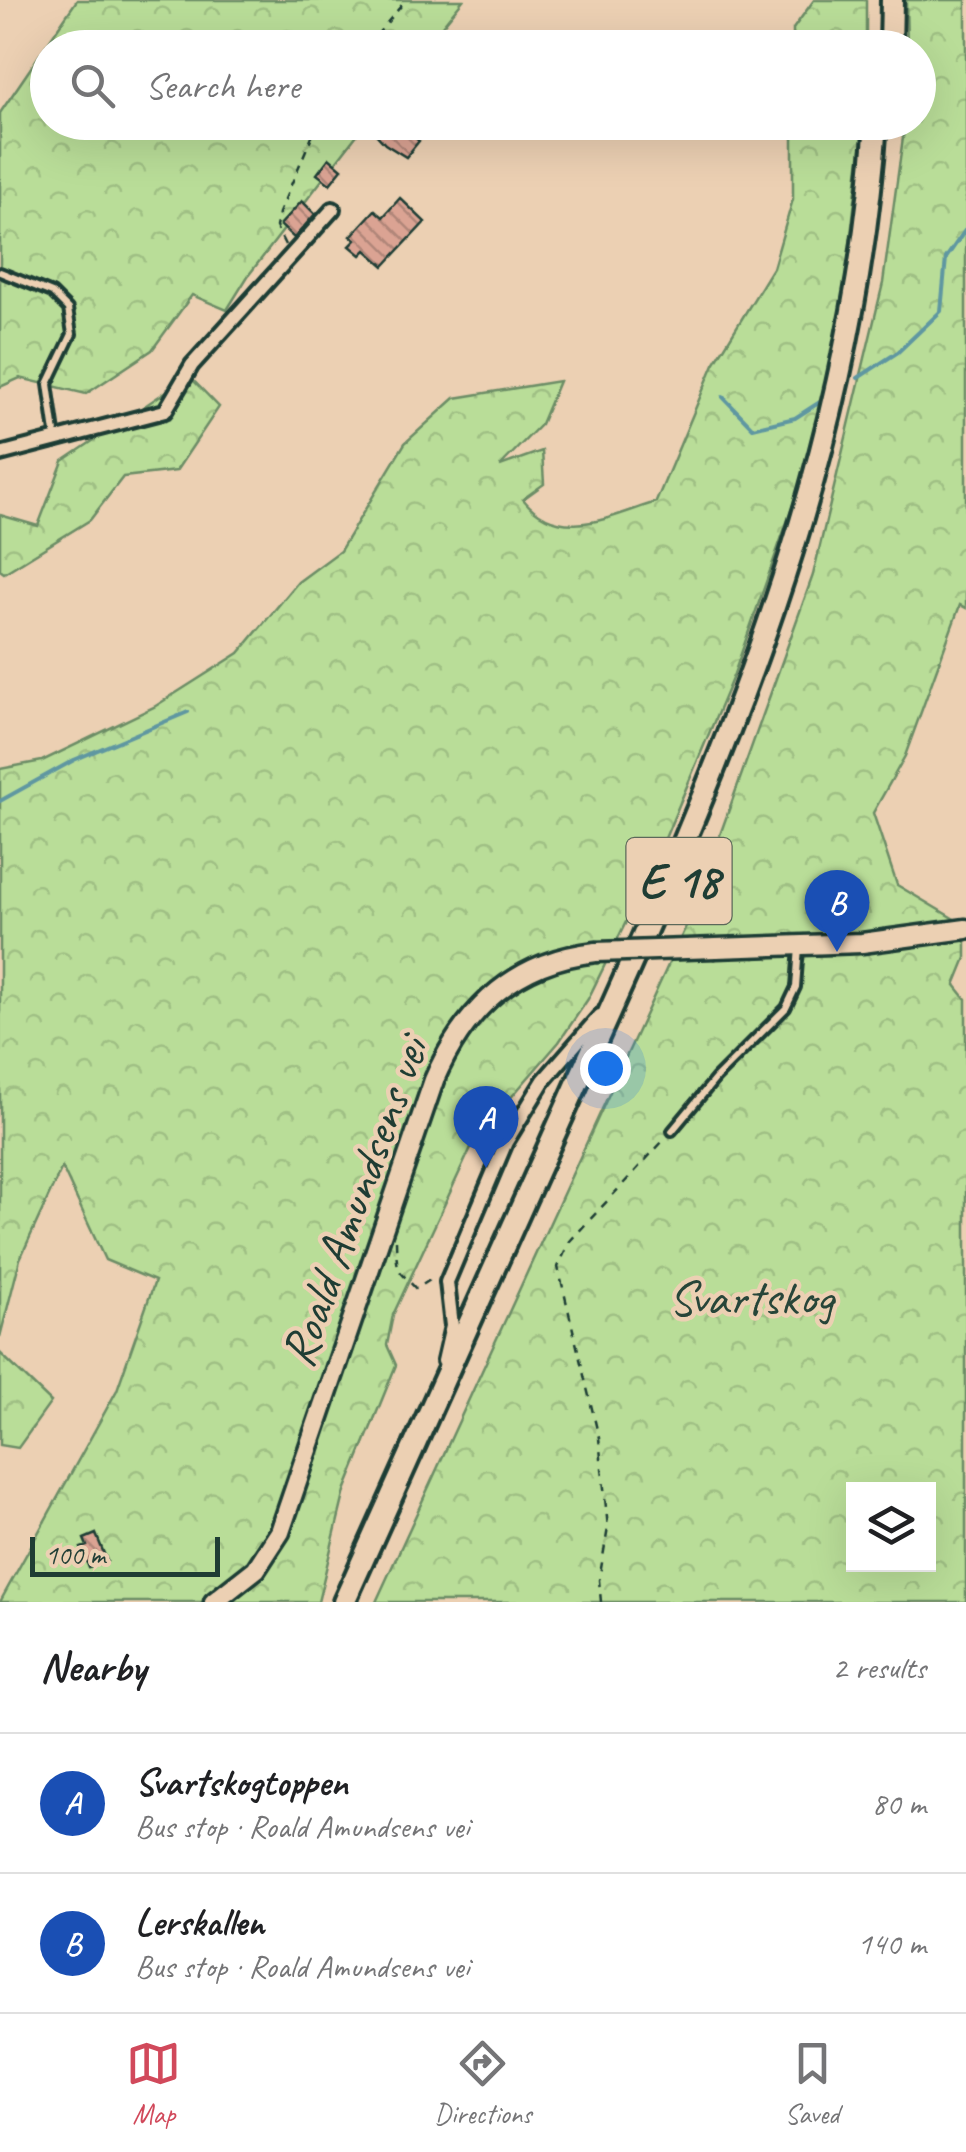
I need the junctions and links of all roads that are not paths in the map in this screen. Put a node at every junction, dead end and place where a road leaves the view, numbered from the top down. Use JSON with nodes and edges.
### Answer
{"nodes":[{"id":1,"x":881,"y":0,"type":"edge"},
{"id":2,"x":892,"y":0,"type":"edge"},
{"id":3,"x":880,"y":30,"type":"edge"},
{"id":4,"x":891,"y":30,"type":"edge"},
{"id":5,"x":874,"y":140,"type":"edge"},
{"id":6,"x":885,"y":140,"type":"edge"},
{"id":7,"x":333,"y":209,"type":"dead end"},
{"id":8,"x":0,"y":272,"type":"edge"},
{"id":9,"x":56,"y":441,"type":"junction"},
{"id":10,"x":0,"y":454,"type":"edge"},
{"id":11,"x":966,"y":928,"type":"edge"},
{"id":12,"x":798,"y":946,"type":"junction"},
{"id":13,"x":618,"y":995,"type":"junction"},
{"id":14,"x":672,"y":1131,"type":"road end"},
{"id":15,"x":428,"y":1413,"type":"junction"},
{"id":16,"x":214,"y":1602,"type":"edge"},
{"id":17,"x":344,"y":1602,"type":"edge"},
{"id":18,"x":356,"y":1602,"type":"edge"}],
"edges":[{"from":1,"to":3,"type":"highway"},
{"from":2,"to":4,"type":"highway"},
{"from":5,"to":13,"type":"highway","number":"E 18"},
{"from":6,"to":18,"type":"highway","number":"E 18"},
{"from":7,"to":9,"type":"street"},
{"from":8,"to":9,"type":"lane"},
{"from":9,"to":10,"type":"street"},
{"from":11,"to":12,"type":"main road","name":"Roald Amundsens vei"},
{"from":12,"to":14,"type":"lane"},
{"from":12,"to":16,"type":"main road","name":"Roald Amundsens vei","bridge":true},
{"from":13,"to":15,"type":"highway","number":"E 18"},
{"from":13,"to":15,"type":"street"},
{"from":15,"to":17,"type":"highway","number":"E 18"}]}
